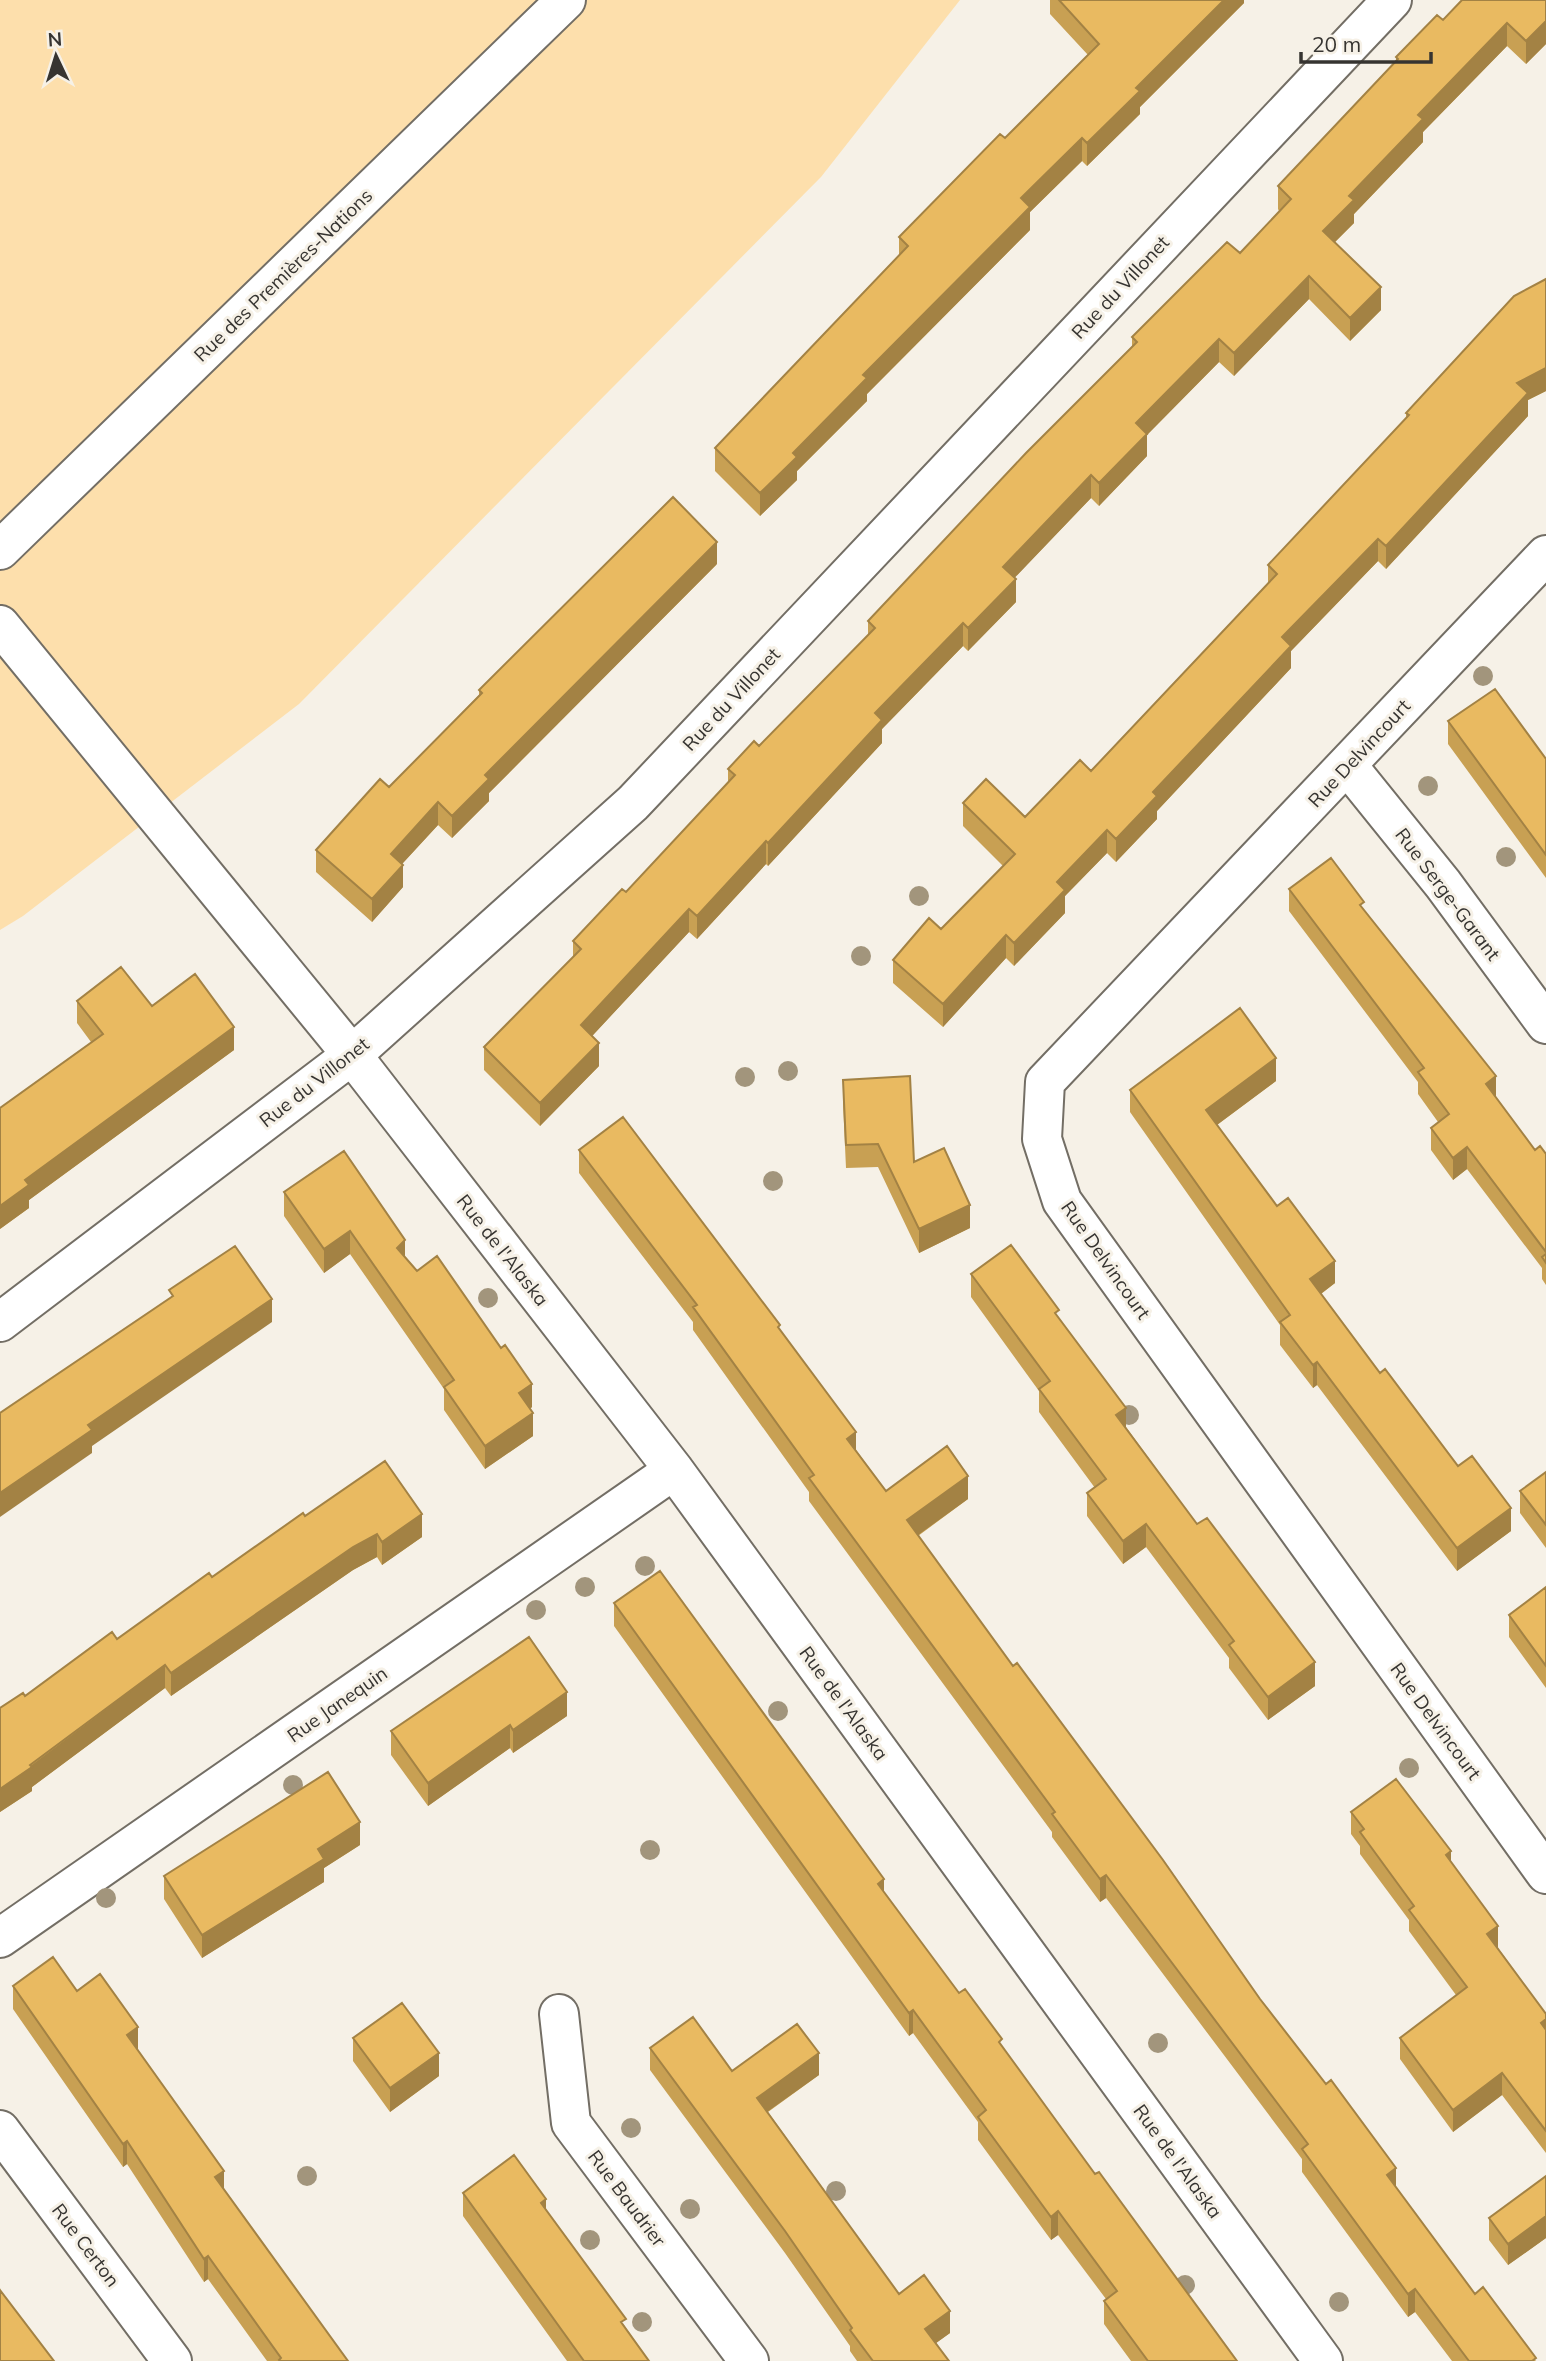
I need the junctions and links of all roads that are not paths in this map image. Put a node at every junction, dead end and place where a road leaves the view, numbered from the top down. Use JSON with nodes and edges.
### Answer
{"nodes":[{"id":1,"x":566,"y":0,"type":"edge"},
{"id":2,"x":1392,"y":0,"type":"edge"},
{"id":3,"x":0,"y":550,"type":"edge"},
{"id":4,"x":1546,"y":555,"type":"edge"},
{"id":5,"x":0,"y":625,"type":"edge"},
{"id":6,"x":1348,"y":765,"type":"junction"},
{"id":7,"x":1546,"y":1024,"type":"edge"},
{"id":8,"x":352,"y":1055,"type":"junction"},
{"id":9,"x":0,"y":1322,"type":"edge"},
{"id":10,"x":674,"y":1470,"type":"junction"},
{"id":11,"x":1546,"y":1874,"type":"edge"},
{"id":12,"x":0,"y":1938,"type":"edge"},
{"id":13,"x":559,"y":2014,"type":"dead end"},
{"id":14,"x":0,"y":2130,"type":"edge"},
{"id":15,"x":173,"y":2361,"type":"edge"},
{"id":16,"x":749,"y":2361,"type":"edge"},
{"id":17,"x":1324,"y":2361,"type":"edge"}],
"edges":[{"from":1,"to":3,"type":"street","name":"Rue des Premières-Nations"},
{"from":2,"to":8,"type":"street","name":"Rue du Villonet"},
{"from":4,"to":6,"type":"street","name":"Rue Delvincourt"},
{"from":5,"to":8,"type":"street","name":"Rue de l'Alaska"},
{"from":6,"to":7,"type":"street","name":"Rue Serge-Garant"},
{"from":6,"to":11,"type":"street","name":"Rue Delvincourt"},
{"from":8,"to":9,"type":"street","name":"Rue du Villonet"},
{"from":8,"to":10,"type":"street","name":"Rue de l'Alaska"},
{"from":10,"to":12,"type":"street","name":"Rue Janequin"},
{"from":10,"to":17,"type":"street","name":"Rue de l'Alaska"},
{"from":13,"to":16,"type":"street","name":"Rue Baudrier"},
{"from":14,"to":15,"type":"street","name":"Rue Certon"}]}
